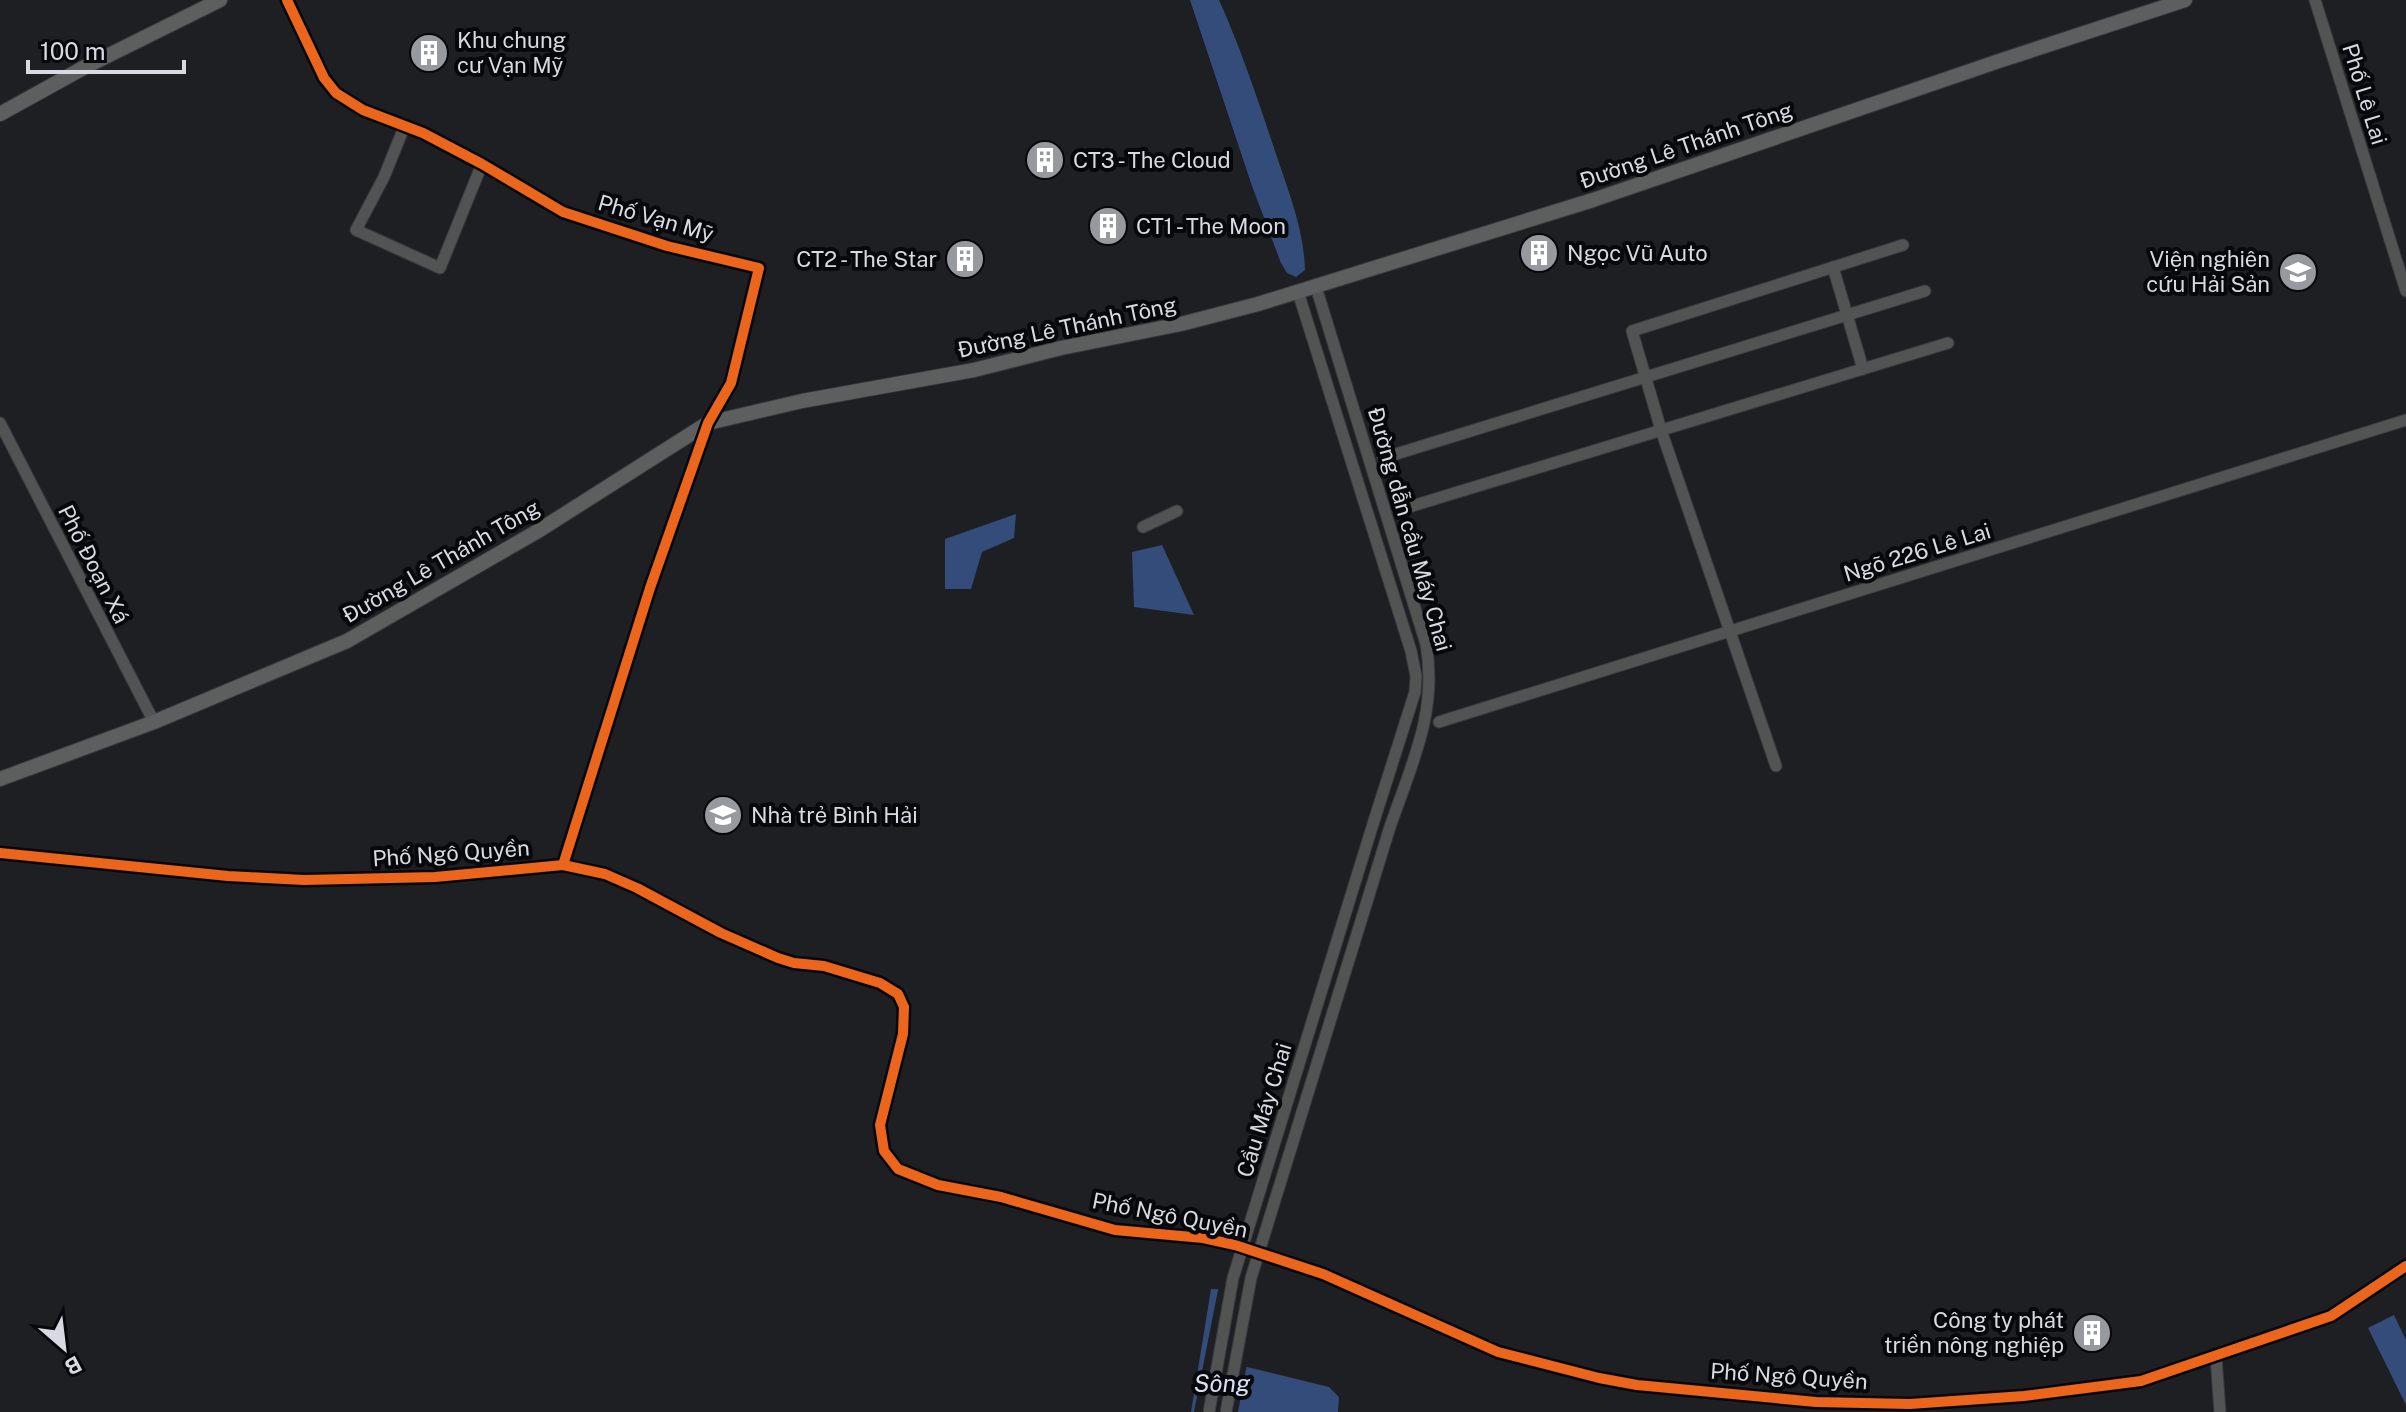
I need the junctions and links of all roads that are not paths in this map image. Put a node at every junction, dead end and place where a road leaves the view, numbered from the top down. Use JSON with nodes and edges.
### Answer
{"nodes":[{"id":1,"x":220,"y":0,"type":"edge"},
{"id":2,"x":287,"y":0,"type":"edge"},
{"id":3,"x":2185,"y":0,"type":"edge"},
{"id":4,"x":2315,"y":0,"type":"edge"},
{"id":5,"x":0,"y":114,"type":"edge"},
{"id":6,"x":405,"y":125,"type":"junction"},
{"id":7,"x":482,"y":164,"type":"junction"},
{"id":8,"x":1903,"y":245,"type":"dead end"},
{"id":9,"x":1833,"y":267,"type":"junction"},
{"id":10,"x":1316,"y":287,"type":"junction"},
{"id":11,"x":1925,"y":291,"type":"dead end"},
{"id":12,"x":2406,"y":291,"type":"edge"},
{"id":13,"x":1298,"y":292,"type":"junction"},
{"id":14,"x":1847,"y":315,"type":"junction"},
{"id":15,"x":1948,"y":343,"type":"dead end"},
{"id":16,"x":1863,"y":369,"type":"junction"},
{"id":17,"x":1646,"y":378,"type":"junction"},
{"id":18,"x":2406,"y":420,"type":"edge"},
{"id":19,"x":0,"y":423,"type":"edge"},
{"id":20,"x":708,"y":423,"type":"junction"},
{"id":21,"x":1661,"y":430,"type":"junction"},
{"id":22,"x":1383,"y":458,"type":"dead end"},
{"id":23,"x":1399,"y":510,"type":"dead end"},
{"id":24,"x":1177,"y":511,"type":"dead end"},
{"id":25,"x":1143,"y":527,"type":"dead end"},
{"id":26,"x":1731,"y":631,"type":"junction"},
{"id":27,"x":154,"y":722,"type":"junction"},
{"id":28,"x":1439,"y":722,"type":"dead end"},
{"id":29,"x":1776,"y":766,"type":"dead end"},
{"id":30,"x":0,"y":779,"type":"edge"},
{"id":31,"x":1373,"y":824,"type":"joint"},
{"id":32,"x":1389,"y":830,"type":"joint"},
{"id":33,"x":0,"y":853,"type":"edge"},
{"id":34,"x":563,"y":865,"type":"junction"},
{"id":35,"x":2406,"y":1266,"type":"edge"},
{"id":36,"x":2216,"y":1357,"type":"junction"},
{"id":37,"x":1209,"y":1412,"type":"edge"},
{"id":38,"x":1226,"y":1412,"type":"edge"},
{"id":39,"x":2220,"y":1412,"type":"edge"}],
"edges":[{"from":1,"to":5,"type":"main road"},
{"from":2,"to":6,"type":"street","name":"Phố Vạn Mỹ"},
{"from":3,"to":10,"type":"main road","name":"Đường Lê Thánh Tông"},
{"from":4,"to":12,"type":"street","name":"Phố Lê Lai"},
{"from":6,"to":7,"type":"street","name":"Phố Vạn Mỹ"},
{"from":6,"to":7,"type":"street"},
{"from":7,"to":20,"type":"street","name":"Phố Vạn Mỹ"},
{"from":8,"to":9,"type":"street"},
{"from":9,"to":14,"type":"street"},
{"from":9,"to":17,"type":"street"},
{"from":10,"to":13,"type":"main road","name":"Đường Lê Thánh Tông"},
{"from":10,"to":32,"type":"street","name":"Đường dẫn cầu Máy Chai"},
{"from":11,"to":14,"type":"street"},
{"from":13,"to":20,"type":"main road","name":"Đường Lê Thánh Tông"},
{"from":13,"to":31,"type":"street","name":"Đường dẫn cầu Máy Chai"},
{"from":14,"to":16,"type":"street"},
{"from":14,"to":17,"type":"street"},
{"from":15,"to":16,"type":"street"},
{"from":16,"to":21,"type":"street"},
{"from":17,"to":21,"type":"street"},
{"from":17,"to":22,"type":"street"},
{"from":18,"to":26,"type":"street","name":"Ngõ 226 Lê Lai"},
{"from":19,"to":27,"type":"street","name":"Phố Đoạn Xá"},
{"from":20,"to":27,"type":"main road","name":"Đường Lê Thánh Tông"},
{"from":20,"to":34,"type":"street","name":"Phố Vạn Mỹ"},
{"from":21,"to":23,"type":"street"},
{"from":21,"to":26,"type":"street"},
{"from":24,"to":25,"type":"street"},
{"from":26,"to":28,"type":"street","name":"Ngõ 226 Lê Lai"},
{"from":26,"to":29,"type":"street"},
{"from":27,"to":30,"type":"main road","name":"Đường Lê Thánh Tông"},
{"from":31,"to":37,"type":"street","name":"Cầu Máy Chai","bridge":true},
{"from":32,"to":38,"type":"street","name":"Cầu Máy Chai","bridge":true},
{"from":33,"to":34,"type":"street","name":"Phố Ngô Quyền"},
{"from":34,"to":36,"type":"street","name":"Phố Ngô Quyền"},
{"from":35,"to":36,"type":"street","name":"Phố Ngô Quyền"},
{"from":36,"to":39,"type":"street"}]}
